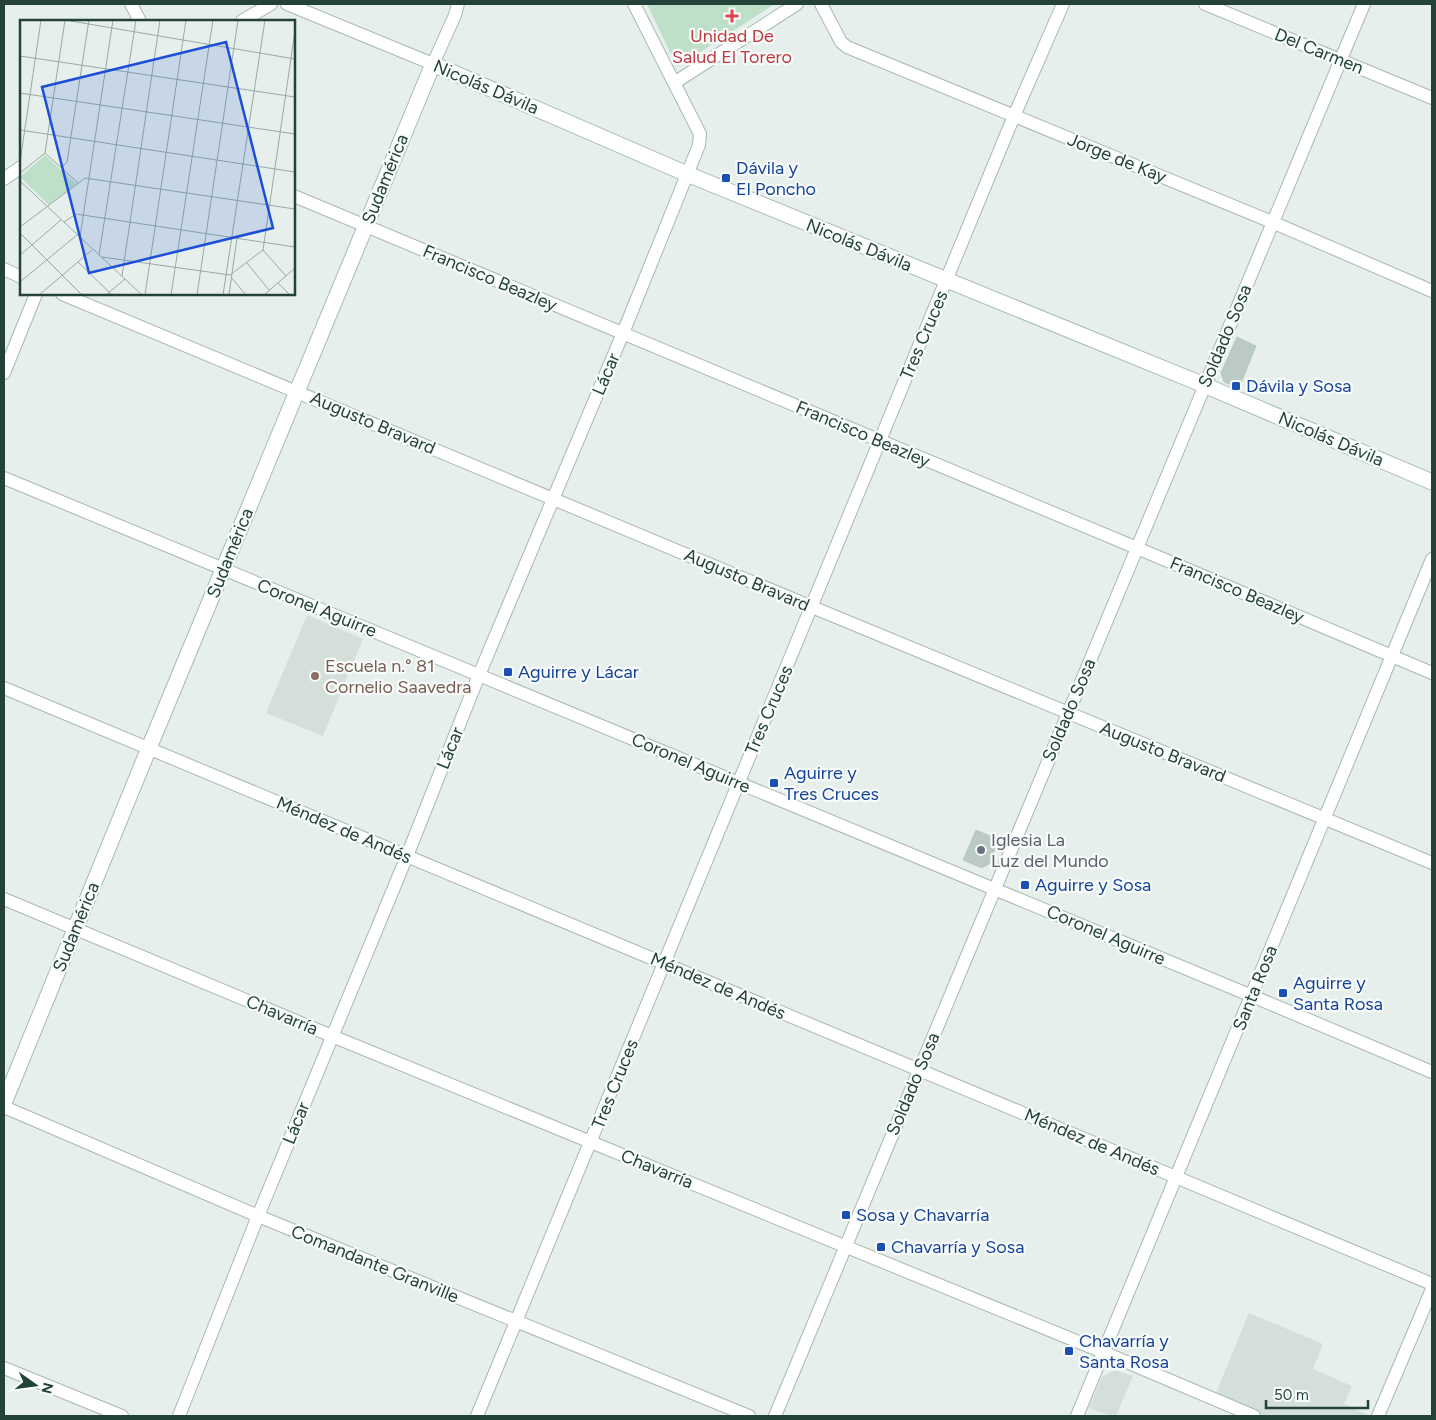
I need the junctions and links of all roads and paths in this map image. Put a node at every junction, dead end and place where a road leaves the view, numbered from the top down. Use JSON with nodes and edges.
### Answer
{"nodes":[{"id":1,"x":132,"y":4,"type":"edge"},
{"id":2,"x":271,"y":4,"type":"edge"},
{"id":3,"x":288,"y":4,"type":"edge"},
{"id":4,"x":458,"y":4,"type":"edge"},
{"id":5,"x":634,"y":4,"type":"edge"},
{"id":6,"x":797,"y":4,"type":"edge"},
{"id":7,"x":821,"y":4,"type":"edge"},
{"id":8,"x":1063,"y":4,"type":"edge"},
{"id":9,"x":1205,"y":4,"type":"edge"},
{"id":10,"x":1364,"y":4,"type":"edge"},
{"id":11,"x":140,"y":20,"type":"edge"},
{"id":12,"x":244,"y":20,"type":"edge"},
{"id":13,"x":1340,"y":59,"type":"junction"},
{"id":14,"x":433,"y":64,"type":"junction"},
{"id":15,"x":674,"y":83,"type":"junction"},
{"id":16,"x":1432,"y":98,"type":"edge"},
{"id":17,"x":1014,"y":116,"type":"junction"},
{"id":18,"x":20,"y":168,"type":"edge"},
{"id":19,"x":687,"y":174,"type":"junction"},
{"id":20,"x":4,"y":179,"type":"edge"},
{"id":21,"x":295,"y":196,"type":"edge"},
{"id":22,"x":1272,"y":222,"type":"junction"},
{"id":23,"x":366,"y":226,"type":"junction"},
{"id":24,"x":4,"y":269,"type":"edge"},
{"id":25,"x":20,"y":277,"type":"edge"},
{"id":26,"x":947,"y":281,"type":"junction"},
{"id":27,"x":1432,"y":291,"type":"edge"},
{"id":28,"x":36,"y":295,"type":"edge"},
{"id":29,"x":64,"y":295,"type":"edge"},
{"id":30,"x":623,"y":334,"type":"junction"},
{"id":31,"x":4,"y":373,"type":"edge"},
{"id":32,"x":1204,"y":385,"type":"junction"},
{"id":33,"x":296,"y":391,"type":"junction"},
{"id":34,"x":880,"y":441,"type":"junction"},
{"id":35,"x":4,"y":478,"type":"edge"},
{"id":36,"x":1432,"y":482,"type":"edge"},
{"id":37,"x":554,"y":499,"type":"junction"},
{"id":38,"x":1137,"y":548,"type":"junction"},
{"id":39,"x":1432,"y":559,"type":"edge"},
{"id":40,"x":223,"y":569,"type":"junction"},
{"id":41,"x":812,"y":607,"type":"junction"},
{"id":42,"x":1392,"y":656,"type":"junction"},
{"id":43,"x":1432,"y":673,"type":"edge"},
{"id":44,"x":479,"y":675,"type":"junction"},
{"id":45,"x":4,"y":688,"type":"edge"},
{"id":46,"x":1068,"y":712,"type":"junction"},
{"id":47,"x":149,"y":748,"type":"junction"},
{"id":48,"x":739,"y":783,"type":"junction"},
{"id":49,"x":1324,"y":818,"type":"junction"},
{"id":50,"x":407,"y":856,"type":"junction"},
{"id":51,"x":1432,"y":863,"type":"edge"},
{"id":52,"x":995,"y":889,"type":"junction"},
{"id":53,"x":4,"y":899,"type":"edge"},
{"id":54,"x":76,"y":928,"type":"junction"},
{"id":55,"x":664,"y":964,"type":"junction"},
{"id":56,"x":1252,"y":996,"type":"junction"},
{"id":57,"x":332,"y":1036,"type":"junction"},
{"id":58,"x":919,"y":1070,"type":"junction"},
{"id":59,"x":1432,"y":1072,"type":"edge"},
{"id":60,"x":4,"y":1103,"type":"edge"},
{"id":61,"x":4,"y":1107,"type":"edge"},
{"id":62,"x":591,"y":1142,"type":"junction"},
{"id":63,"x":1176,"y":1177,"type":"junction"},
{"id":64,"x":258,"y":1216,"type":"junction"},
{"id":65,"x":845,"y":1247,"type":"junction"},
{"id":66,"x":1432,"y":1284,"type":"edge"},
{"id":67,"x":1432,"y":1289,"type":"edge"},
{"id":68,"x":516,"y":1321,"type":"junction"},
{"id":69,"x":1103,"y":1352,"type":"junction"},
{"id":70,"x":4,"y":1368,"type":"edge"},
{"id":71,"x":122,"y":1416,"type":"edge"},
{"id":72,"x":178,"y":1416,"type":"edge"},
{"id":73,"x":477,"y":1416,"type":"edge"},
{"id":74,"x":749,"y":1416,"type":"edge"},
{"id":75,"x":775,"y":1416,"type":"edge"},
{"id":76,"x":1077,"y":1416,"type":"edge"},
{"id":77,"x":1254,"y":1416,"type":"edge"},
{"id":78,"x":1378,"y":1416,"type":"edge"}],
"edges":[{"from":1,"to":11,"type":"street"},
{"from":2,"to":12,"type":"street"},
{"from":3,"to":14,"type":"street","name":"Nicolás Dávila"},
{"from":4,"to":14,"type":"street","name":"Sudamérica"},
{"from":5,"to":15,"type":"street","name":"Lácar"},
{"from":6,"to":15,"type":"street"},
{"from":7,"to":17,"type":"street","name":"Jorge de Kay"},
{"from":8,"to":17,"type":"street","name":"Tres Cruces"},
{"from":9,"to":13,"type":"street","name":"Del Carmen"},
{"from":10,"to":13,"type":"street","name":"Soldado Sosa"},
{"from":13,"to":16,"type":"street","name":"Del Carmen"},
{"from":13,"to":22,"type":"street","name":"Soldado Sosa"},
{"from":14,"to":19,"type":"street","name":"Nicolás Dávila"},
{"from":14,"to":23,"type":"street","name":"Sudamérica"},
{"from":15,"to":19,"type":"street","name":"Lácar"},
{"from":17,"to":22,"type":"street","name":"Jorge de Kay"},
{"from":17,"to":26,"type":"street","name":"Tres Cruces"},
{"from":18,"to":20,"type":"street"},
{"from":19,"to":26,"type":"street","name":"Nicolás Dávila"},
{"from":19,"to":30,"type":"street","name":"Lácar"},
{"from":21,"to":23,"type":"street","name":"Francisco Beazley"},
{"from":22,"to":27,"type":"street","name":"Jorge de Kay"},
{"from":22,"to":32,"type":"street","name":"Soldado Sosa"},
{"from":23,"to":30,"type":"street","name":"Francisco Beazley"},
{"from":23,"to":33,"type":"street","name":"Sudamérica"},
{"from":24,"to":25,"type":"street"},
{"from":26,"to":32,"type":"street","name":"Nicolás Dávila"},
{"from":26,"to":34,"type":"street","name":"Tres Cruces"},
{"from":28,"to":31,"type":"street"},
{"from":29,"to":33,"type":"street","name":"Augusto Bravard"},
{"from":30,"to":34,"type":"street","name":"Francisco Beazley"},
{"from":30,"to":37,"type":"street","name":"Lácar"},
{"from":32,"to":36,"type":"street","name":"Nicolás Dávila"},
{"from":32,"to":38,"type":"street","name":"Soldado Sosa"},
{"from":33,"to":37,"type":"street","name":"Augusto Bravard"},
{"from":33,"to":40,"type":"street","name":"Sudamérica"},
{"from":34,"to":38,"type":"street","name":"Francisco Beazley"},
{"from":34,"to":41,"type":"street","name":"Tres Cruces"},
{"from":35,"to":40,"type":"street","name":"Coronel Aguirre"},
{"from":37,"to":41,"type":"street","name":"Augusto Bravard"},
{"from":37,"to":44,"type":"street","name":"Lácar"},
{"from":38,"to":42,"type":"street","name":"Francisco Beazley"},
{"from":38,"to":46,"type":"street","name":"Soldado Sosa"},
{"from":39,"to":42,"type":"street","name":"Santa Rosa"},
{"from":40,"to":44,"type":"street","name":"Coronel Aguirre"},
{"from":40,"to":47,"type":"street","name":"Sudamérica"},
{"from":41,"to":46,"type":"street","name":"Augusto Bravard"},
{"from":41,"to":48,"type":"street","name":"Tres Cruces"},
{"from":42,"to":43,"type":"street","name":"Francisco Beazley"},
{"from":42,"to":49,"type":"street","name":"Santa Rosa"},
{"from":44,"to":48,"type":"street","name":"Coronel Aguirre"},
{"from":44,"to":50,"type":"street","name":"Lácar"},
{"from":45,"to":47,"type":"street","name":"Méndez de Andés"},
{"from":46,"to":49,"type":"street","name":"Augusto Bravard"},
{"from":46,"to":52,"type":"street","name":"Soldado Sosa"},
{"from":47,"to":50,"type":"street","name":"Méndez de Andés"},
{"from":47,"to":54,"type":"street","name":"Sudamérica"},
{"from":48,"to":52,"type":"street","name":"Coronel Aguirre"},
{"from":48,"to":55,"type":"street","name":"Tres Cruces"},
{"from":49,"to":51,"type":"street","name":"Augusto Bravard"},
{"from":49,"to":56,"type":"street","name":"Santa Rosa"},
{"from":50,"to":55,"type":"street","name":"Méndez de Andés"},
{"from":50,"to":57,"type":"street","name":"Lácar"},
{"from":52,"to":56,"type":"street","name":"Coronel Aguirre"},
{"from":52,"to":58,"type":"street","name":"Soldado Sosa"},
{"from":53,"to":54,"type":"street","name":"Chavarría"},
{"from":54,"to":57,"type":"street","name":"Chavarría"},
{"from":54,"to":60,"type":"street","name":"Sudamérica"},
{"from":55,"to":58,"type":"street","name":"Méndez de Andés"},
{"from":55,"to":62,"type":"street","name":"Tres Cruces"},
{"from":56,"to":59,"type":"street","name":"Coronel Aguirre"},
{"from":56,"to":63,"type":"street","name":"Santa Rosa"},
{"from":57,"to":62,"type":"street","name":"Chavarría"},
{"from":57,"to":64,"type":"street","name":"Lácar"},
{"from":58,"to":63,"type":"street","name":"Méndez de Andés"},
{"from":58,"to":65,"type":"street","name":"Soldado Sosa"},
{"from":61,"to":64,"type":"street","name":"Comandante Granville"},
{"from":62,"to":65,"type":"street","name":"Chavarría"},
{"from":62,"to":68,"type":"street","name":"Tres Cruces"},
{"from":63,"to":66,"type":"street","name":"Méndez de Andés"},
{"from":63,"to":69,"type":"street","name":"Santa Rosa"},
{"from":64,"to":68,"type":"street","name":"Comandante Granville"},
{"from":64,"to":72,"type":"street","name":"Lácar"},
{"from":65,"to":69,"type":"street","name":"Chavarría"},
{"from":65,"to":75,"type":"street","name":"Soldado Sosa"},
{"from":67,"to":78,"type":"street"},
{"from":68,"to":73,"type":"street","name":"Tres Cruces"},
{"from":68,"to":74,"type":"street","name":"Comandante Granville"},
{"from":69,"to":76,"type":"street","name":"Santa Rosa"},
{"from":69,"to":77,"type":"street","name":"Chavarría"},
{"from":70,"to":71,"type":"street"}]}
